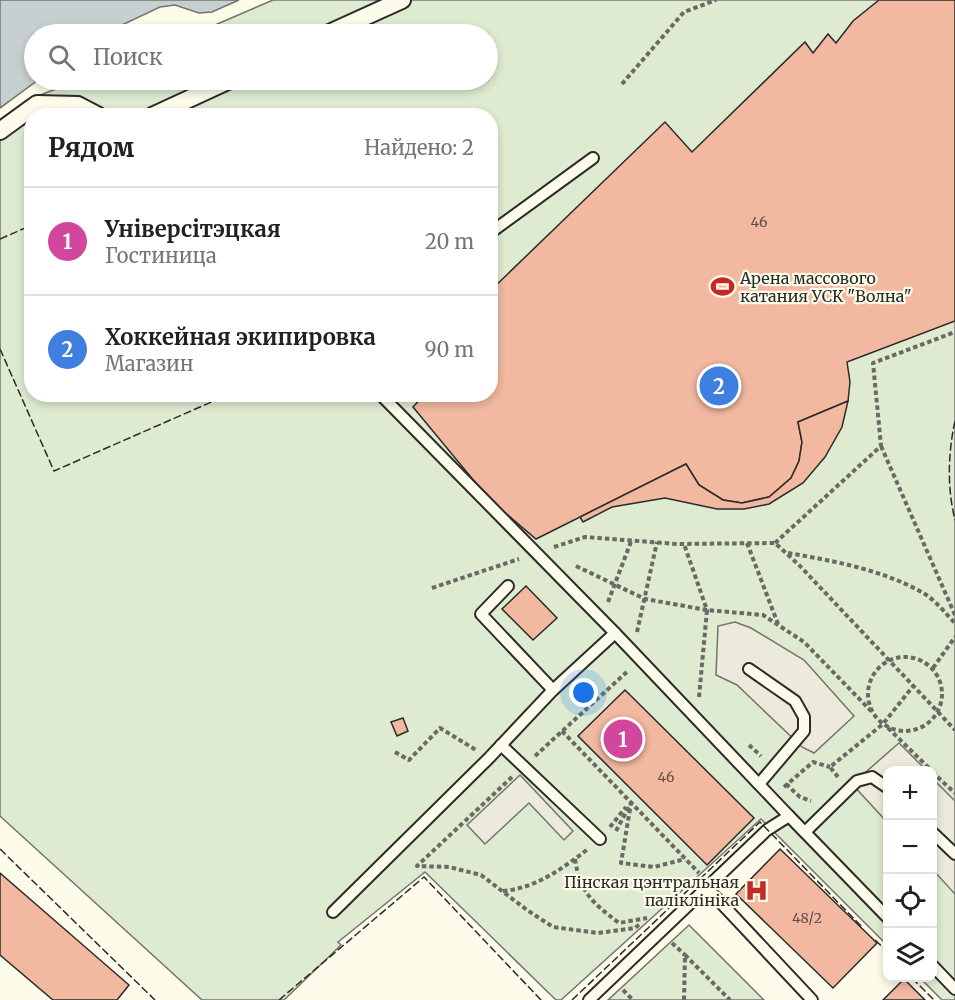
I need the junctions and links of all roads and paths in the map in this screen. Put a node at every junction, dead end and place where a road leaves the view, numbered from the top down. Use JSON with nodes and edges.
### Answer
{"nodes":[{"id":1,"x":402,"y":0,"type":"edge"},
{"id":2,"x":716,"y":0,"type":"edge"},
{"id":3,"x":349,"y":24,"type":"edge"},
{"id":4,"x":622,"y":84,"type":"dead end"},
{"id":5,"x":208,"y":90,"type":"edge"},
{"id":6,"x":32,"y":108,"type":"edge"},
{"id":7,"x":84,"y":108,"type":"edge"},
{"id":8,"x":169,"y":108,"type":"edge"},
{"id":9,"x":24,"y":113,"type":"edge"},
{"id":10,"x":0,"y":131,"type":"edge"},
{"id":11,"x":593,"y":158,"type":"dead end"},
{"id":12,"x":498,"y":227,"type":"edge"},
{"id":13,"x":955,"y":332,"type":"edge"},
{"id":14,"x":388,"y":402,"type":"edge"},
{"id":15,"x":880,"y":446,"type":"junction"},
{"id":16,"x":632,"y":539,"type":"junction"},
{"id":17,"x":657,"y":542,"type":"junction"},
{"id":18,"x":747,"y":543,"type":"junction"},
{"id":19,"x":775,"y":543,"type":"junction"},
{"id":20,"x":684,"y":544,"type":"junction"},
{"id":21,"x":536,"y":553,"type":"junction"},
{"id":22,"x":785,"y":553,"type":"junction"},
{"id":23,"x":557,"y":557,"type":"dead end"},
{"id":24,"x":566,"y":561,"type":"dead end"},
{"id":25,"x":615,"y":584,"type":"junction"},
{"id":26,"x":508,"y":586,"type":"dead end"},
{"id":27,"x":432,"y":588,"type":"dead end"},
{"id":28,"x":598,"y":598,"type":"dead end"},
{"id":29,"x":645,"y":599,"type":"junction"},
{"id":30,"x":707,"y":610,"type":"junction"},
{"id":31,"x":955,"y":615,"type":"edge"},
{"id":32,"x":955,"y":623,"type":"edge"},
{"id":33,"x":778,"y":625,"type":"junction"},
{"id":34,"x":629,"y":628,"type":"dead end"},
{"id":35,"x":615,"y":633,"type":"junction"},
{"id":36,"x":955,"y":637,"type":"edge"},
{"id":37,"x":889,"y":659,"type":"junction"},
{"id":38,"x":933,"y":668,"type":"junction"},
{"id":39,"x":749,"y":669,"type":"dead end"},
{"id":40,"x":914,"y":686,"type":"junction"},
{"id":41,"x":553,"y":690,"type":"junction"},
{"id":42,"x":691,"y":690,"type":"dead end"},
{"id":43,"x":699,"y":698,"type":"junction"},
{"id":44,"x":707,"y":706,"type":"dead end"},
{"id":45,"x":872,"y":712,"type":"junction"},
{"id":46,"x":938,"y":712,"type":"junction"},
{"id":47,"x":883,"y":724,"type":"junction"},
{"id":48,"x":955,"y":730,"type":"edge"},
{"id":49,"x":562,"y":731,"type":"dead end"},
{"id":50,"x":748,"y":744,"type":"dead end"},
{"id":51,"x":501,"y":745,"type":"junction"},
{"id":52,"x":396,"y":752,"type":"dead end"},
{"id":53,"x":489,"y":758,"type":"junction"},
{"id":54,"x":927,"y":766,"type":"edge"},
{"id":55,"x":830,"y":767,"type":"junction"},
{"id":56,"x":772,"y":768,"type":"junction"},
{"id":57,"x":937,"y":776,"type":"edge"},
{"id":58,"x":843,"y":783,"type":"dead end"},
{"id":59,"x":759,"y":784,"type":"junction"},
{"id":60,"x":786,"y":784,"type":"junction"},
{"id":61,"x":883,"y":785,"type":"edge"},
{"id":62,"x":955,"y":793,"type":"edge"},
{"id":63,"x":774,"y":801,"type":"junction"},
{"id":64,"x":630,"y":802,"type":"junction"},
{"id":65,"x":821,"y":805,"type":"dead end"},
{"id":66,"x":789,"y":816,"type":"junction"},
{"id":67,"x":805,"y":832,"type":"junction"},
{"id":68,"x":615,"y":833,"type":"dead end"},
{"id":69,"x":937,"y":836,"type":"edge"},
{"id":70,"x":600,"y":839,"type":"junction"},
{"id":71,"x":955,"y":854,"type":"edge"},
{"id":72,"x":575,"y":859,"type":"junction"},
{"id":73,"x":686,"y":859,"type":"junction"},
{"id":74,"x":701,"y":875,"type":"dead end"},
{"id":75,"x":707,"y":888,"type":"junction"},
{"id":76,"x":503,"y":891,"type":"dead end"},
{"id":77,"x":333,"y":912,"type":"dead end"},
{"id":78,"x":883,"y":913,"type":"edge"},
{"id":79,"x":647,"y":918,"type":"dead end"},
{"id":80,"x":937,"y":969,"type":"edge"},
{"id":81,"x":955,"y":989,"type":"edge"},
{"id":82,"x":589,"y":1000,"type":"edge"},
{"id":83,"x":684,"y":1000,"type":"edge"},
{"id":84,"x":730,"y":1000,"type":"edge"},
{"id":85,"x":812,"y":1000,"type":"edge"}],
"edges":[{"from":1,"to":3,"type":"street"},
{"from":2,"to":4,"type":"path"},
{"from":5,"to":8,"type":"street"},
{"from":6,"to":7,"type":"street"},
{"from":9,"to":10,"type":"street"},
{"from":11,"to":12,"type":"lane"},
{"from":13,"to":15,"type":"path"},
{"from":14,"to":21,"type":"lane"},
{"from":15,"to":19,"type":"path"},
{"from":15,"to":31,"type":"path"},
{"from":16,"to":17,"type":"path"},
{"from":16,"to":23,"type":"path"},
{"from":16,"to":25,"type":"path"},
{"from":17,"to":20,"type":"path"},
{"from":17,"to":29,"type":"path"},
{"from":18,"to":19,"type":"path"},
{"from":18,"to":20,"type":"path"},
{"from":18,"to":33,"type":"path"},
{"from":19,"to":22,"type":"path"},
{"from":20,"to":30,"type":"path"},
{"from":21,"to":27,"type":"path"},
{"from":21,"to":35,"type":"lane"},
{"from":22,"to":32,"type":"path"},
{"from":22,"to":37,"type":"path"},
{"from":24,"to":25,"type":"path"},
{"from":25,"to":28,"type":"path"},
{"from":25,"to":29,"type":"path"},
{"from":26,"to":41,"type":"lane"},
{"from":29,"to":30,"type":"path"},
{"from":29,"to":34,"type":"path"},
{"from":30,"to":33,"type":"path"},
{"from":30,"to":43,"type":"path"},
{"from":33,"to":45,"type":"path"},
{"from":35,"to":41,"type":"lane"},
{"from":35,"to":59,"type":"lane"},
{"from":36,"to":38,"type":"path"},
{"from":37,"to":38,"type":"path"},
{"from":37,"to":40,"type":"path"},
{"from":37,"to":45,"type":"path"},
{"from":38,"to":46,"type":"path"},
{"from":39,"to":56,"type":"lane"},
{"from":40,"to":46,"type":"path"},
{"from":40,"to":47,"type":"path"},
{"from":41,"to":51,"type":"lane"},
{"from":42,"to":43,"type":"path"},
{"from":43,"to":44,"type":"path"},
{"from":45,"to":47,"type":"path"},
{"from":46,"to":47,"type":"path"},
{"from":46,"to":48,"type":"path"},
{"from":47,"to":54,"type":"path"},
{"from":47,"to":55,"type":"path"},
{"from":49,"to":64,"type":"path"},
{"from":50,"to":56,"type":"path"},
{"from":51,"to":53,"type":"lane"},
{"from":51,"to":70,"type":"lane"},
{"from":52,"to":53,"type":"path"},
{"from":53,"to":77,"type":"lane"},
{"from":55,"to":58,"type":"path"},
{"from":55,"to":60,"type":"path"},
{"from":56,"to":59,"type":"lane"},
{"from":56,"to":60,"type":"path"},
{"from":57,"to":62,"type":"path"},
{"from":59,"to":63,"type":"lane"},
{"from":60,"to":63,"type":"path"},
{"from":60,"to":65,"type":"path"},
{"from":61,"to":67,"type":"lane"},
{"from":63,"to":66,"type":"lane"},
{"from":64,"to":70,"type":"path"},
{"from":64,"to":73,"type":"path"},
{"from":66,"to":67,"type":"lane"},
{"from":66,"to":75,"type":"lane"},
{"from":67,"to":78,"type":"lane"},
{"from":68,"to":73,"type":"path"},
{"from":69,"to":71,"type":"lane"},
{"from":70,"to":72,"type":"path"},
{"from":72,"to":76,"type":"path"},
{"from":72,"to":79,"type":"path"},
{"from":73,"to":74,"type":"path"},
{"from":75,"to":82,"type":"lane"},
{"from":75,"to":85,"type":"lane"},
{"from":80,"to":81,"type":"lane"},
{"from":83,"to":84,"type":"path"}]}
